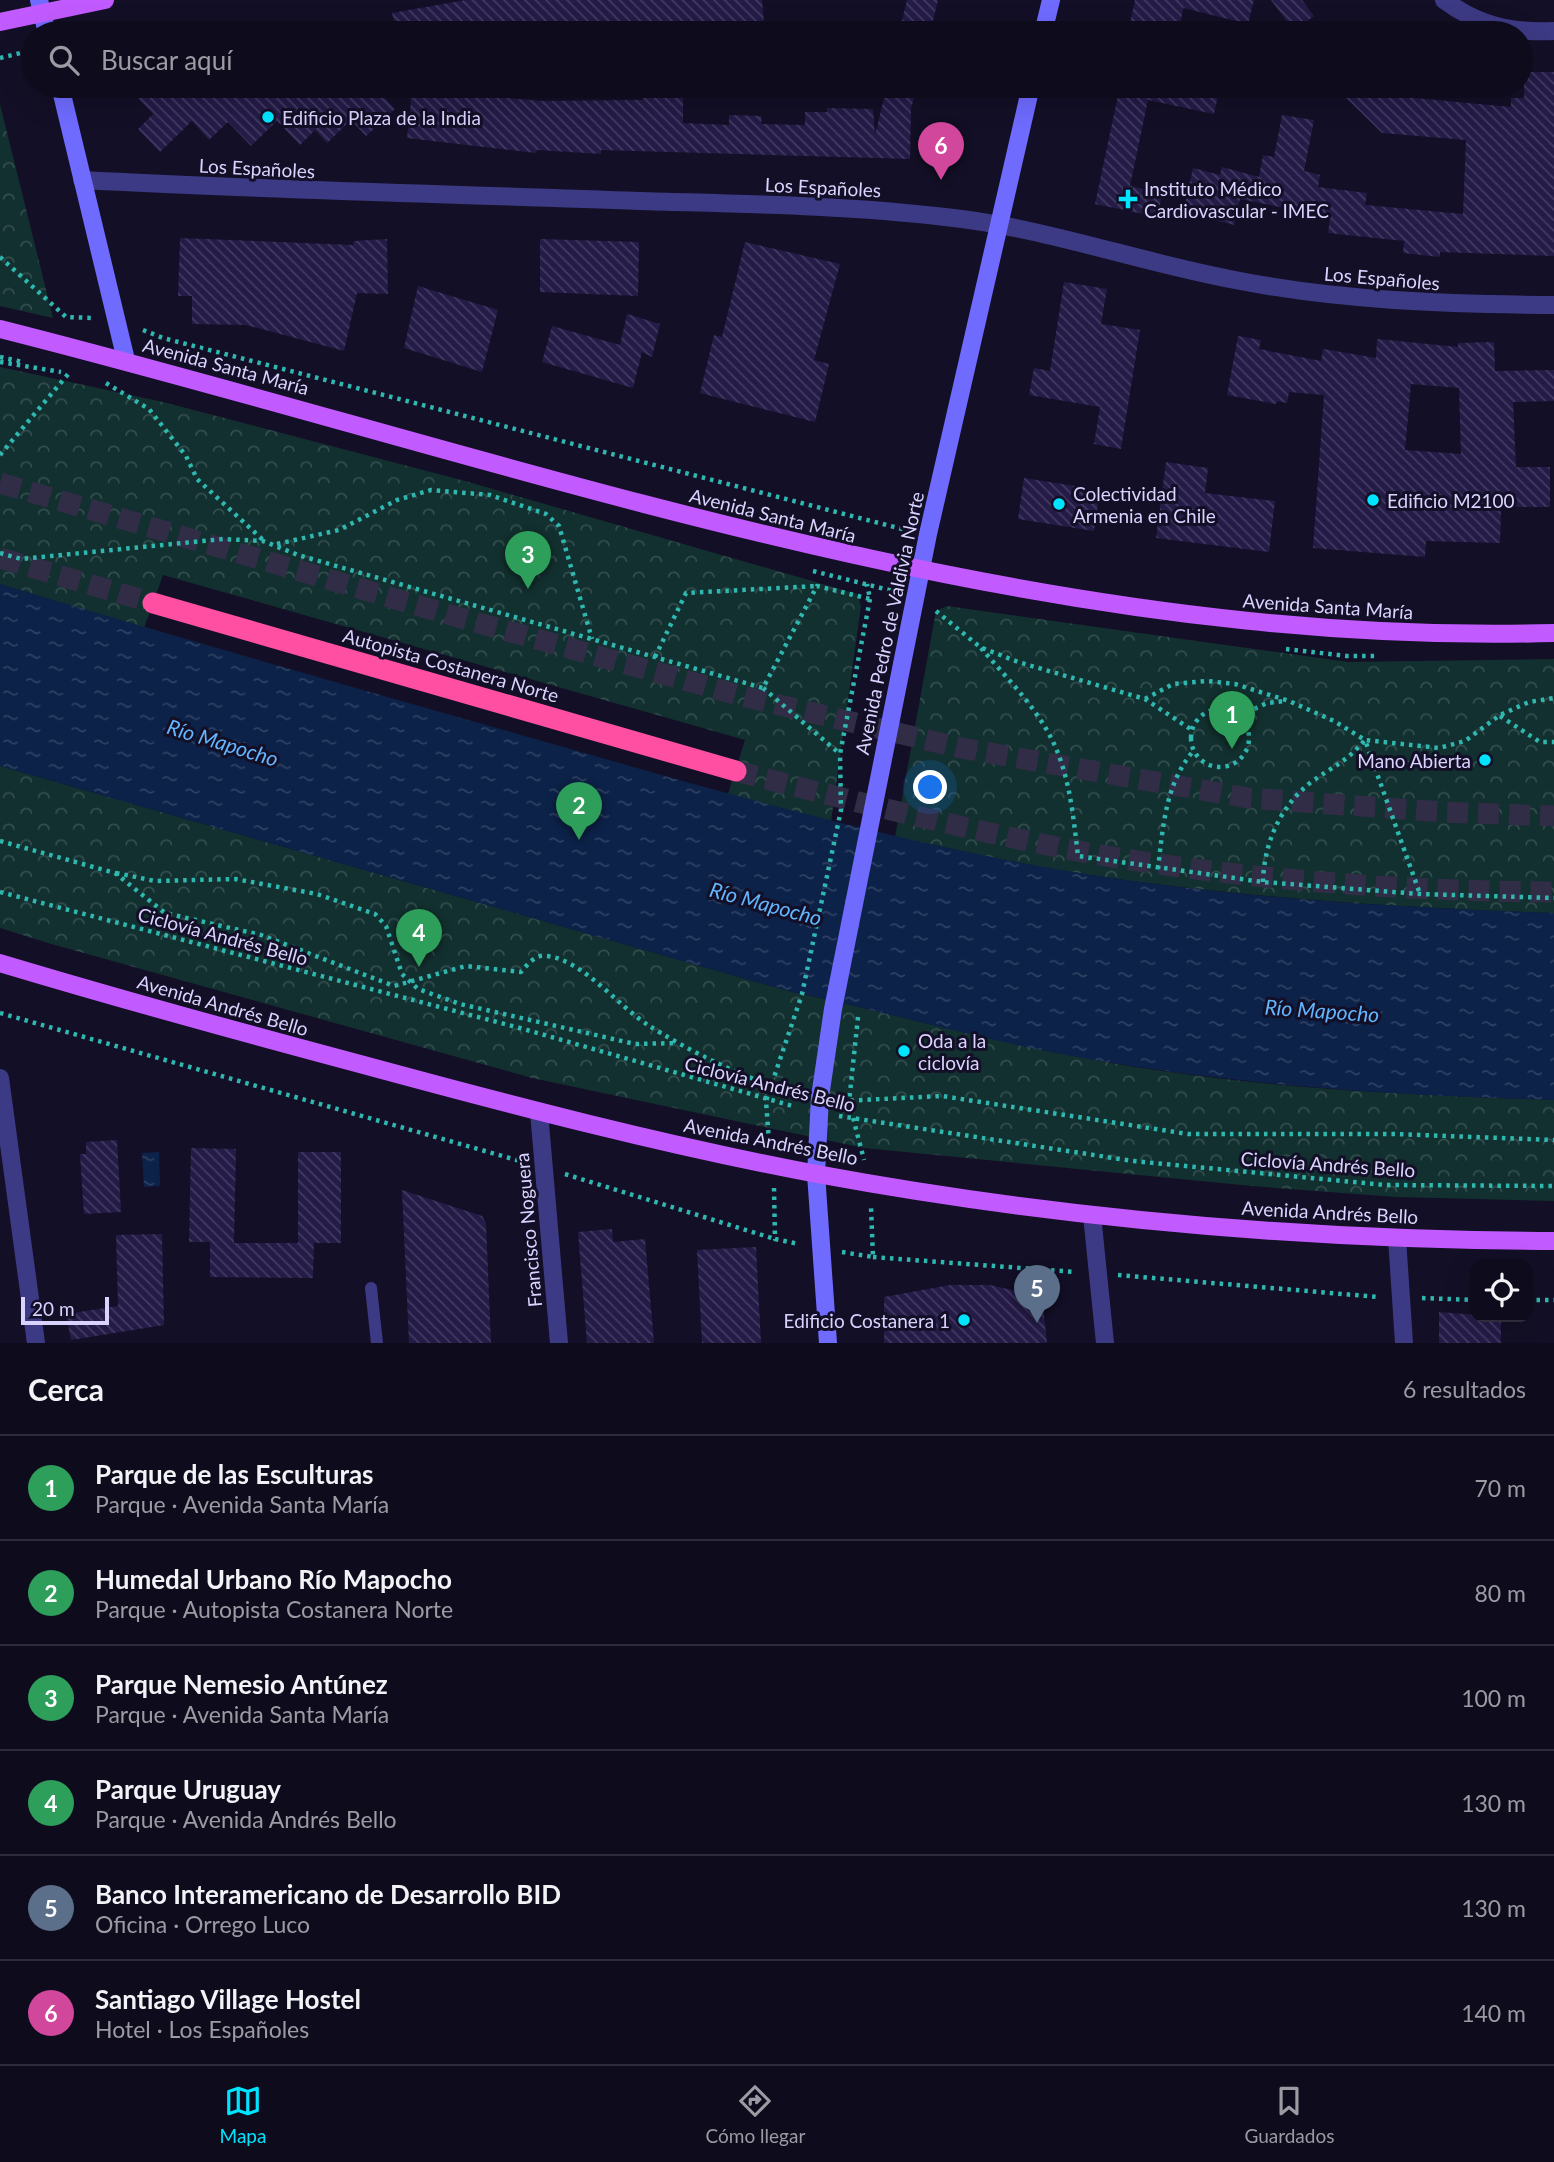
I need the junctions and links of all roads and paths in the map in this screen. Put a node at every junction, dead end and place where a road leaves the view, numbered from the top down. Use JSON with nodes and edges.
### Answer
{"nodes":[{"id":1,"x":105,"y":0,"type":"edge"},
{"id":2,"x":1051,"y":0,"type":"edge"},
{"id":3,"x":1444,"y":0,"type":"edge"},
{"id":4,"x":41,"y":7,"type":"edge"},
{"id":5,"x":1046,"y":21,"type":"edge"},
{"id":6,"x":1477,"y":21,"type":"edge"},
{"id":7,"x":0,"y":22,"type":"edge"},
{"id":8,"x":1554,"y":31,"type":"edge"},
{"id":9,"x":1533,"y":32,"type":"edge"},
{"id":10,"x":21,"y":53,"type":"edge"},
{"id":11,"x":0,"y":58,"type":"edge"},
{"id":12,"x":63,"y":98,"type":"edge"},
{"id":13,"x":1028,"y":98,"type":"edge"},
{"id":14,"x":82,"y":180,"type":"junction"},
{"id":15,"x":998,"y":225,"type":"junction"},
{"id":16,"x":0,"y":257,"type":"edge"},
{"id":17,"x":1554,"y":304,"type":"edge"},
{"id":18,"x":116,"y":319,"type":"junction"},
{"id":19,"x":0,"y":329,"type":"edge"},
{"id":20,"x":126,"y":360,"type":"junction"},
{"id":21,"x":0,"y":362,"type":"edge"},
{"id":22,"x":100,"y":380,"type":"dead end"},
{"id":23,"x":0,"y":455,"type":"edge"},
{"id":24,"x":880,"y":524,"type":"junction"},
{"id":25,"x":928,"y":534,"type":"junction"},
{"id":26,"x":263,"y":541,"type":"junction"},
{"id":27,"x":276,"y":545,"type":"junction"},
{"id":28,"x":0,"y":553,"type":"edge"},
{"id":29,"x":872,"y":561,"type":"junction"},
{"id":30,"x":920,"y":571,"type":"junction"},
{"id":31,"x":945,"y":576,"type":"junction"},
{"id":32,"x":817,"y":586,"type":"junction"},
{"id":33,"x":870,"y":599,"type":"junction"},
{"id":34,"x":153,"y":603,"type":"tunnel mouth"},
{"id":35,"x":1554,"y":633,"type":"edge"},
{"id":36,"x":592,"y":639,"type":"junction"},
{"id":37,"x":980,"y":647,"type":"junction"},
{"id":38,"x":655,"y":657,"type":"junction"},
{"id":39,"x":762,"y":688,"type":"junction"},
{"id":40,"x":1554,"y":698,"type":"edge"},
{"id":41,"x":1145,"y":699,"type":"junction"},
{"id":42,"x":1289,"y":701,"type":"junction"},
{"id":43,"x":1500,"y":715,"type":"junction"},
{"id":44,"x":1239,"y":716,"type":"junction"},
{"id":45,"x":1192,"y":730,"type":"junction"},
{"id":46,"x":1365,"y":740,"type":"junction"},
{"id":47,"x":1554,"y":742,"type":"edge"},
{"id":48,"x":1194,"y":750,"type":"junction"},
{"id":49,"x":840,"y":754,"type":"junction"},
{"id":50,"x":736,"y":771,"type":"tunnel mouth"},
{"id":51,"x":0,"y":841,"type":"edge"},
{"id":52,"x":1158,"y":869,"type":"junction"},
{"id":53,"x":115,"y":873,"type":"junction"},
{"id":54,"x":1262,"y":882,"type":"junction"},
{"id":55,"x":0,"y":892,"type":"edge"},
{"id":56,"x":1420,"y":894,"type":"junction"},
{"id":57,"x":1554,"y":898,"type":"edge"},
{"id":58,"x":0,"y":963,"type":"edge"},
{"id":59,"x":408,"y":983,"type":"junction"},
{"id":60,"x":0,"y":1013,"type":"edge"},
{"id":61,"x":858,"y":1013,"type":"dead end"},
{"id":62,"x":681,"y":1042,"type":"junction"},
{"id":63,"x":0,"y":1078,"type":"edge"},
{"id":64,"x":770,"y":1088,"type":"junction"},
{"id":65,"x":766,"y":1101,"type":"junction"},
{"id":66,"x":849,"y":1102,"type":"junction"},
{"id":67,"x":819,"y":1105,"type":"junction"},
{"id":68,"x":538,"y":1112,"type":"junction"},
{"id":69,"x":853,"y":1120,"type":"junction"},
{"id":70,"x":1554,"y":1140,"type":"edge"},
{"id":71,"x":542,"y":1168,"type":"junction"},
{"id":72,"x":816,"y":1174,"type":"junction"},
{"id":73,"x":1554,"y":1186,"type":"edge"},
{"id":74,"x":1092,"y":1215,"type":"junction"},
{"id":75,"x":1397,"y":1238,"type":"junction"},
{"id":76,"x":775,"y":1239,"type":"dead end"},
{"id":77,"x":1554,"y":1241,"type":"edge"},
{"id":78,"x":873,"y":1257,"type":"dead end"},
{"id":79,"x":1098,"y":1273,"type":"junction"},
{"id":80,"x":371,"y":1289,"type":"dead end"},
{"id":81,"x":1401,"y":1298,"type":"junction"},
{"id":82,"x":1470,"y":1300,"type":"edge"},
{"id":83,"x":1533,"y":1300,"type":"edge"},
{"id":84,"x":1554,"y":1300,"type":"edge"},
{"id":85,"x":36,"y":1343,"type":"edge"},
{"id":86,"x":377,"y":1343,"type":"edge"},
{"id":87,"x":559,"y":1343,"type":"edge"},
{"id":88,"x":828,"y":1343,"type":"edge"},
{"id":89,"x":1105,"y":1343,"type":"edge"},
{"id":90,"x":1404,"y":1343,"type":"edge"}],
"edges":[{"from":1,"to":4,"type":"main road"},
{"from":2,"to":5,"type":"main road"},
{"from":3,"to":6,"type":"street"},
{"from":4,"to":7,"type":"main road"},
{"from":8,"to":9,"type":"street"},
{"from":10,"to":11,"type":"path"},
{"from":12,"to":14,"type":"main road"},
{"from":13,"to":15,"type":"main road","name":"Avenida Pedro de Valdivia Norte"},
{"from":14,"to":15,"type":"street","name":"Los Españoles"},
{"from":14,"to":18,"type":"main road"},
{"from":15,"to":17,"type":"street","name":"Los Españoles"},
{"from":15,"to":25,"type":"main road","name":"Avenida Pedro de Valdivia Norte"},
{"from":16,"to":18,"type":"path"},
{"from":18,"to":20,"type":"main road"},
{"from":18,"to":24,"type":"path"},
{"from":19,"to":20,"type":"main road","name":"Avenida Santa María"},
{"from":20,"to":29,"type":"main road","name":"Avenida Santa María"},
{"from":21,"to":23,"type":"path"},
{"from":22,"to":26,"type":"path"},
{"from":24,"to":25,"type":"path"},
{"from":24,"to":29,"type":"path"},
{"from":25,"to":30,"type":"main road","name":"Avenida Pedro de Valdivia Norte"},
{"from":26,"to":27,"type":"path"},
{"from":26,"to":28,"type":"path"},
{"from":27,"to":36,"type":"path"},
{"from":27,"to":36,"type":"path"},
{"from":29,"to":30,"type":"main road","name":"Avenida Santa María"},
{"from":29,"to":33,"type":"path"},
{"from":30,"to":31,"type":"main road","name":"Avenida Santa María"},
{"from":30,"to":67,"type":"main road","name":"Avenida Pedro de Valdivia Norte"},
{"from":31,"to":35,"type":"main road","name":"Avenida Santa María"},
{"from":31,"to":37,"type":"path"},
{"from":32,"to":33,"type":"path"},
{"from":32,"to":38,"type":"path"},
{"from":32,"to":39,"type":"path"},
{"from":33,"to":49,"type":"path"},
{"from":34,"to":50,"type":"highway","name":"Autopista Costanera Norte"},
{"from":36,"to":38,"type":"path"},
{"from":37,"to":41,"type":"path"},
{"from":37,"to":52,"type":"path"},
{"from":38,"to":39,"type":"path"},
{"from":39,"to":49,"type":"path"},
{"from":40,"to":43,"type":"path"},
{"from":41,"to":42,"type":"path"},
{"from":41,"to":45,"type":"path"},
{"from":42,"to":44,"type":"path"},
{"from":42,"to":46,"type":"path"},
{"from":43,"to":46,"type":"path"},
{"from":43,"to":47,"type":"path"},
{"from":44,"to":45,"type":"path"},
{"from":44,"to":48,"type":"path"},
{"from":45,"to":48,"type":"path"},
{"from":46,"to":54,"type":"path"},
{"from":46,"to":56,"type":"path"},
{"from":48,"to":52,"type":"path"},
{"from":49,"to":64,"type":"path"},
{"from":51,"to":53,"type":"path"},
{"from":52,"to":54,"type":"path"},
{"from":53,"to":59,"type":"path"},
{"from":53,"to":59,"type":"path"},
{"from":54,"to":56,"type":"path"},
{"from":55,"to":65,"type":"path","name":"Ciclovía Andrés Bello"},
{"from":56,"to":57,"type":"path"},
{"from":58,"to":68,"type":"main road","name":"Avenida Andrés Bello"},
{"from":59,"to":62,"type":"path"},
{"from":59,"to":62,"type":"path"},
{"from":60,"to":71,"type":"path"},
{"from":61,"to":66,"type":"path"},
{"from":62,"to":64,"type":"path"},
{"from":63,"to":85,"type":"street"},
{"from":64,"to":65,"type":"path"},
{"from":64,"to":67,"type":"path"},
{"from":65,"to":67,"type":"path","name":"Ciclovía Andrés Bello"},
{"from":66,"to":67,"type":"path"},
{"from":66,"to":69,"type":"path"},
{"from":66,"to":70,"type":"path"},
{"from":67,"to":69,"type":"path","name":"Ciclovía Andrés Bello"},
{"from":67,"to":72,"type":"main road","name":"Avenida Pedro de Valdivia Norte"},
{"from":68,"to":71,"type":"street","name":"Francisco Noguera"},
{"from":68,"to":72,"type":"main road","name":"Avenida Andrés Bello"},
{"from":69,"to":73,"type":"path","name":"Ciclovía Andrés Bello"},
{"from":71,"to":76,"type":"path"},
{"from":71,"to":87,"type":"street","name":"Francisco Noguera"},
{"from":72,"to":74,"type":"main road","name":"Avenida Andrés Bello"},
{"from":72,"to":88,"type":"main road","name":"Avenida Pedro de Valdivia Norte"},
{"from":74,"to":75,"type":"main road","name":"Avenida Andrés Bello"},
{"from":74,"to":79,"type":"street"},
{"from":75,"to":77,"type":"main road","name":"Avenida Andrés Bello"},
{"from":75,"to":81,"type":"street"},
{"from":78,"to":79,"type":"path"},
{"from":79,"to":81,"type":"path"},
{"from":79,"to":89,"type":"street"},
{"from":80,"to":86,"type":"lane"},
{"from":81,"to":82,"type":"path"},
{"from":81,"to":90,"type":"street"},
{"from":83,"to":84,"type":"path"}]}
